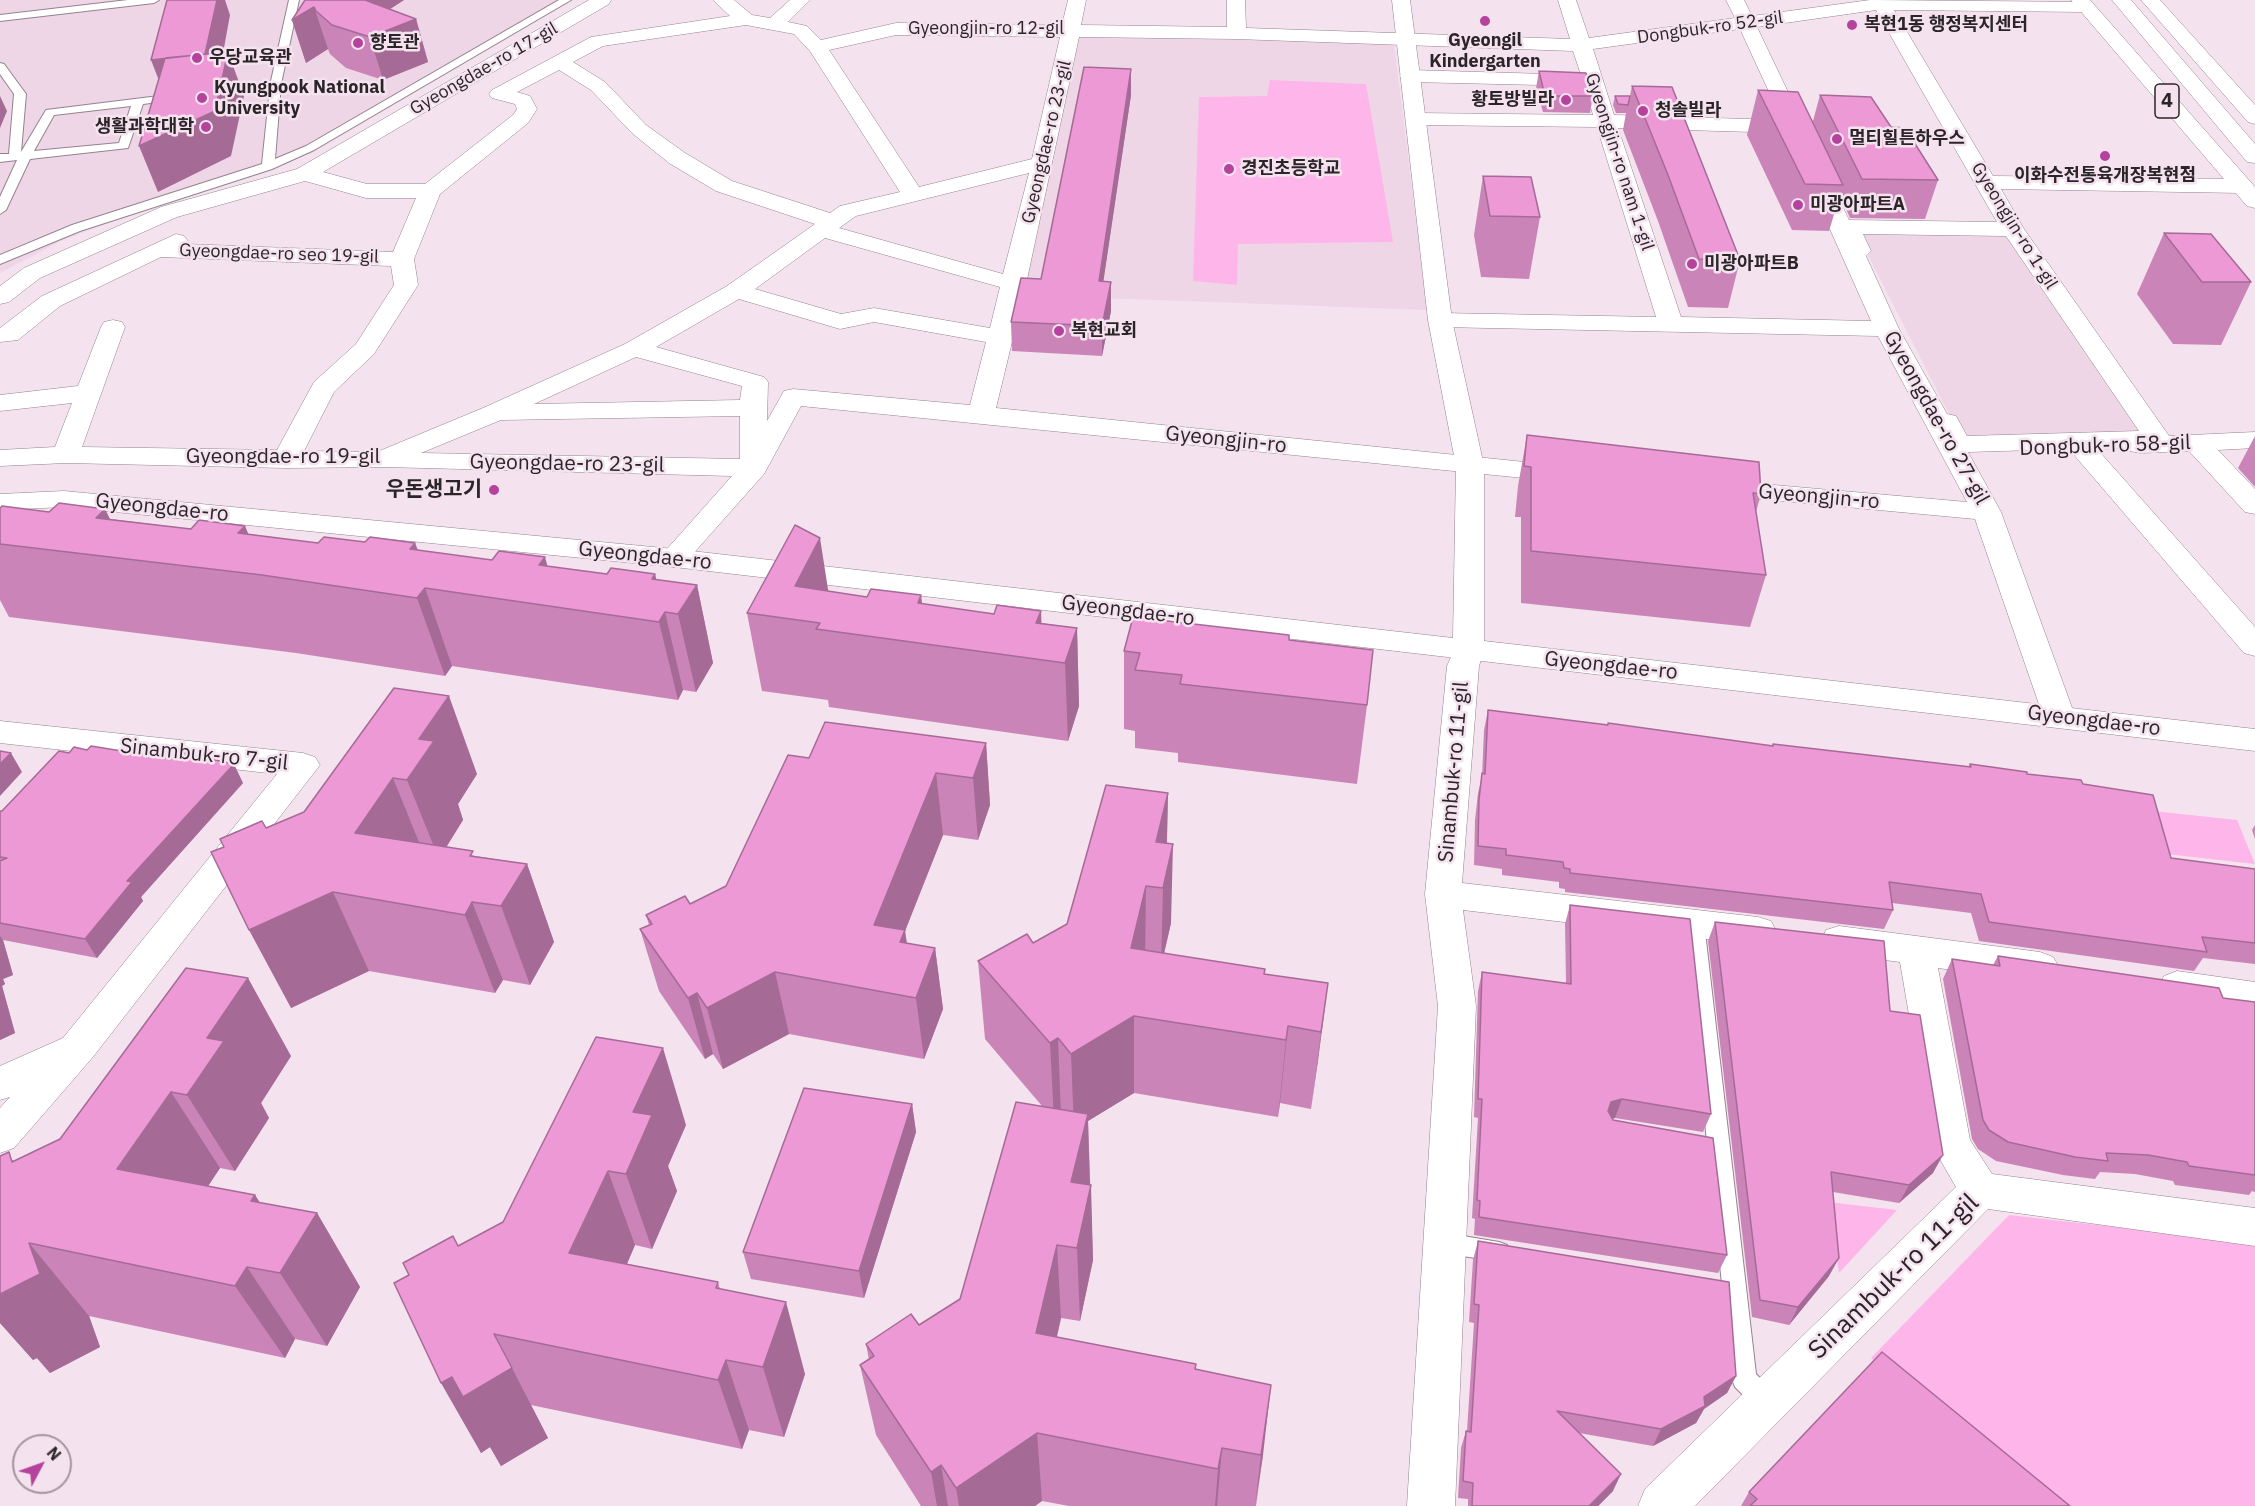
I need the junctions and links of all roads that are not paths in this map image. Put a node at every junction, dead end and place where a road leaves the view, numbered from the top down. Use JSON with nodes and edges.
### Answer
{"nodes":[{"id":1,"x":154,"y":0,"type":"edge"},
{"id":2,"x":294,"y":0,"type":"edge"},
{"id":3,"x":566,"y":0,"type":"edge"},
{"id":4,"x":602,"y":0,"type":"edge"},
{"id":5,"x":723,"y":0,"type":"edge"},
{"id":6,"x":801,"y":0,"type":"edge"},
{"id":7,"x":1077,"y":0,"type":"edge"},
{"id":8,"x":1236,"y":0,"type":"edge"},
{"id":9,"x":1401,"y":0,"type":"edge"},
{"id":10,"x":1567,"y":0,"type":"edge"},
{"id":11,"x":1734,"y":0,"type":"edge"},
{"id":12,"x":2121,"y":0,"type":"edge"},
{"id":13,"x":2150,"y":0,"type":"edge"},
{"id":14,"x":1881,"y":2,"type":"edge"},
{"id":15,"x":2083,"y":3,"type":"edge"},
{"id":16,"x":0,"y":18,"type":"edge"},
{"id":17,"x":636,"y":18,"type":"dead end"},
{"id":18,"x":746,"y":19,"type":"junction"},
{"id":19,"x":1746,"y":23,"type":"junction"},
{"id":20,"x":773,"y":26,"type":"junction"},
{"id":21,"x":1072,"y":30,"type":"junction"},
{"id":22,"x":1236,"y":33,"type":"junction"},
{"id":23,"x":1406,"y":40,"type":"junction"},
{"id":24,"x":598,"y":41,"type":"junction"},
{"id":25,"x":1581,"y":45,"type":"junction"},
{"id":26,"x":817,"y":47,"type":"junction"},
{"id":27,"x":558,"y":63,"type":"junction"},
{"id":28,"x":0,"y":66,"type":"edge"},
{"id":29,"x":1410,"y":76,"type":"junction"},
{"id":30,"x":1528,"y":79,"type":"junction"},
{"id":31,"x":1593,"y":81,"type":"junction"},
{"id":32,"x":276,"y":84,"type":"junction"},
{"id":33,"x":452,"y":88,"type":"junction"},
{"id":34,"x":207,"y":93,"type":"edge"},
{"id":35,"x":499,"y":94,"type":"junction"},
{"id":36,"x":184,"y":96,"type":"edge"},
{"id":37,"x":138,"y":102,"type":"junction"},
{"id":38,"x":2255,"y":118,"type":"edge"},
{"id":39,"x":1416,"y":119,"type":"junction"},
{"id":40,"x":1539,"y":120,"type":"junction"},
{"id":41,"x":1605,"y":121,"type":"junction"},
{"id":42,"x":1795,"y":128,"type":"junction"},
{"id":43,"x":20,"y":156,"type":"junction"},
{"id":44,"x":2255,"y":157,"type":"edge"},
{"id":45,"x":0,"y":158,"type":"edge"},
{"id":46,"x":1042,"y":163,"type":"junction"},
{"id":47,"x":267,"y":166,"type":"junction"},
{"id":48,"x":304,"y":174,"type":"junction"},
{"id":49,"x":1985,"y":182,"type":"junction"},
{"id":50,"x":430,"y":191,"type":"junction"},
{"id":51,"x":2248,"y":194,"type":"edge"},
{"id":52,"x":912,"y":195,"type":"junction"},
{"id":53,"x":0,"y":210,"type":"edge"},
{"id":54,"x":169,"y":212,"type":"junction"},
{"id":55,"x":1839,"y":224,"type":"junction"},
{"id":56,"x":825,"y":225,"type":"junction"},
{"id":57,"x":2011,"y":227,"type":"junction"},
{"id":58,"x":157,"y":250,"type":"junction"},
{"id":59,"x":402,"y":259,"type":"junction"},
{"id":60,"x":0,"y":260,"type":"edge"},
{"id":61,"x":1014,"y":284,"type":"junction"},
{"id":62,"x":736,"y":291,"type":"junction"},
{"id":63,"x":0,"y":297,"type":"edge"},
{"id":64,"x":1440,"y":320,"type":"junction"},
{"id":65,"x":1671,"y":324,"type":"junction"},
{"id":66,"x":113,"y":327,"type":"dead end"},
{"id":67,"x":1887,"y":329,"type":"junction"},
{"id":68,"x":0,"y":335,"type":"edge"},
{"id":69,"x":1001,"y":337,"type":"junction"},
{"id":70,"x":634,"y":349,"type":"junction"},
{"id":71,"x":87,"y":393,"type":"junction"},
{"id":72,"x":0,"y":403,"type":"edge"},
{"id":73,"x":753,"y":408,"type":"junction"},
{"id":74,"x":492,"y":414,"type":"junction"},
{"id":75,"x":981,"y":414,"type":"junction"},
{"id":76,"x":2255,"y":440,"type":"edge"},
{"id":77,"x":2157,"y":442,"type":"junction"},
{"id":78,"x":2196,"y":442,"type":"junction"},
{"id":79,"x":2081,"y":447,"type":"junction"},
{"id":80,"x":1955,"y":452,"type":"junction"},
{"id":81,"x":66,"y":455,"type":"junction"},
{"id":82,"x":0,"y":458,"type":"edge"},
{"id":83,"x":286,"y":460,"type":"junction"},
{"id":84,"x":381,"y":460,"type":"junction"},
{"id":85,"x":1470,"y":466,"type":"junction"},
{"id":86,"x":754,"y":468,"type":"junction"},
{"id":87,"x":1588,"y":476,"type":"edge"},
{"id":88,"x":1694,"y":486,"type":"edge"},
{"id":89,"x":0,"y":502,"type":"edge"},
{"id":90,"x":2255,"y":506,"type":"edge"},
{"id":91,"x":1988,"y":512,"type":"junction"},
{"id":92,"x":674,"y":558,"type":"junction"},
{"id":93,"x":2255,"y":646,"type":"edge"},
{"id":94,"x":1468,"y":650,"type":"junction"},
{"id":95,"x":2059,"y":716,"type":"junction"},
{"id":96,"x":0,"y":732,"type":"edge"},
{"id":97,"x":2255,"y":740,"type":"edge"},
{"id":98,"x":74,"y":741,"type":"junction"},
{"id":99,"x":49,"y":767,"type":"edge"},
{"id":100,"x":1443,"y":894,"type":"junction"},
{"id":101,"x":1694,"y":923,"type":"junction"},
{"id":102,"x":1916,"y":949,"type":"junction"},
{"id":103,"x":2068,"y":970,"type":"edge"},
{"id":104,"x":2150,"y":982,"type":"edge"},
{"id":105,"x":2255,"y":997,"type":"edge"},
{"id":106,"x":79,"y":1046,"type":"junction"},
{"id":107,"x":0,"y":1084,"type":"edge"},
{"id":108,"x":0,"y":1136,"type":"edge"},
{"id":109,"x":1696,"y":1143,"type":"edge"},
{"id":110,"x":1719,"y":1147,"type":"junction"},
{"id":111,"x":1980,"y":1190,"type":"junction"},
{"id":112,"x":2255,"y":1227,"type":"edge"},
{"id":113,"x":1445,"y":1243,"type":"junction"},
{"id":114,"x":1526,"y":1256,"type":"edge"},
{"id":115,"x":1712,"y":1286,"type":"edge"},
{"id":116,"x":1735,"y":1289,"type":"junction"},
{"id":117,"x":1767,"y":1402,"type":"junction"},
{"id":118,"x":1431,"y":1506,"type":"edge"},
{"id":119,"x":1662,"y":1506,"type":"edge"}],
"edges":[{"from":1,"to":16,"type":"lane"},
{"from":2,"to":32,"type":"lane"},
{"from":3,"to":47,"type":"lane"},
{"from":4,"to":33,"type":"street","name":"Gyeongdae-ro 17-gil"},
{"from":5,"to":18,"type":"street"},
{"from":6,"to":20,"type":"street"},
{"from":7,"to":21,"type":"street","name":"Gyeongdae-ro 23-gil"},
{"from":8,"to":22,"type":"street"},
{"from":9,"to":23,"type":"street"},
{"from":10,"to":25,"type":"street","name":"Gyeongjin-ro nam 1-gil"},
{"from":11,"to":19,"type":"street","name":"Gyeongdae-ro 27-gil"},
{"from":12,"to":44,"type":"street","number":"4"},
{"from":13,"to":38,"type":"street"},
{"from":14,"to":15,"type":"street","name":"Dongbuk-ro 52-gil"},
{"from":14,"to":19,"type":"street","name":"Dongbuk-ro 52-gil"},
{"from":14,"to":49,"type":"street","name":"Gyeongjin-ro 1-gil"},
{"from":15,"to":51,"type":"street","number":"4"},
{"from":17,"to":24,"type":"street"},
{"from":18,"to":20,"type":"street"},
{"from":18,"to":24,"type":"street"},
{"from":19,"to":25,"type":"street","name":"Dongbuk-ro 52-gil"},
{"from":19,"to":42,"type":"street","name":"Gyeongdae-ro 27-gil"},
{"from":20,"to":26,"type":"street"},
{"from":21,"to":22,"type":"street","name":"Gyeongjin-ro 12-gil"},
{"from":21,"to":26,"type":"street","name":"Gyeongjin-ro 12-gil"},
{"from":21,"to":46,"type":"street","name":"Gyeongdae-ro 23-gil"},
{"from":22,"to":23,"type":"street","name":"Gyeongjin-ro 12-gil"},
{"from":23,"to":25,"type":"street","name":"Dongbuk-ro 52-gil"},
{"from":23,"to":29,"type":"street"},
{"from":24,"to":27,"type":"street"},
{"from":25,"to":31,"type":"street","name":"Gyeongjin-ro nam 1-gil"},
{"from":26,"to":52,"type":"street"},
{"from":27,"to":35,"type":"street"},
{"from":27,"to":56,"type":"street"},
{"from":28,"to":43,"type":"lane"},
{"from":29,"to":30,"type":"street"},
{"from":29,"to":39,"type":"street"},
{"from":30,"to":31,"type":"street"},
{"from":30,"to":40,"type":"street"},
{"from":31,"to":41,"type":"street","name":"Gyeongjin-ro nam 1-gil"},
{"from":32,"to":34,"type":"lane"},
{"from":32,"to":47,"type":"lane"},
{"from":33,"to":35,"type":"street"},
{"from":33,"to":48,"type":"street","name":"Gyeongdae-ro 17-gil"},
{"from":35,"to":50,"type":"street","name":"Gyeongdae-ro seo 19-gil"},
{"from":36,"to":37,"type":"lane"},
{"from":37,"to":43,"type":"lane"},
{"from":37,"to":43,"type":"lane"},
{"from":39,"to":40,"type":"street"},
{"from":39,"to":64,"type":"street"},
{"from":40,"to":41,"type":"street"},
{"from":41,"to":42,"type":"street"},
{"from":41,"to":65,"type":"street","name":"Gyeongjin-ro nam 1-gil"},
{"from":42,"to":55,"type":"street","name":"Gyeongdae-ro 27-gil"},
{"from":43,"to":45,"type":"lane"},
{"from":43,"to":53,"type":"lane"},
{"from":46,"to":52,"type":"street","name":"Gyeongdae-ro 19-gil"},
{"from":46,"to":61,"type":"street","name":"Gyeongdae-ro 23-gil"},
{"from":47,"to":60,"type":"lane"},
{"from":48,"to":50,"type":"street"},
{"from":48,"to":54,"type":"street","name":"Gyeongdae-ro 17-gil"},
{"from":49,"to":51,"type":"street"},
{"from":49,"to":57,"type":"street","name":"Gyeongjin-ro 1-gil"},
{"from":50,"to":59,"type":"street","name":"Gyeongdae-ro seo 19-gil"},
{"from":52,"to":56,"type":"street","name":"Gyeongdae-ro 19-gil"},
{"from":54,"to":58,"type":"street"},
{"from":54,"to":63,"type":"street","name":"Gyeongdae-ro 17-gil"},
{"from":55,"to":57,"type":"street"},
{"from":55,"to":67,"type":"street","name":"Gyeongdae-ro 27-gil"},
{"from":56,"to":61,"type":"street"},
{"from":56,"to":62,"type":"street","name":"Gyeongdae-ro 19-gil"},
{"from":57,"to":77,"type":"street","name":"Gyeongjin-ro 1-gil"},
{"from":57,"to":77,"type":"street"},
{"from":58,"to":59,"type":"street","name":"Gyeongdae-ro seo 19-gil"},
{"from":58,"to":68,"type":"street"},
{"from":59,"to":83,"type":"street","name":"Gyeongdae-ro seo 19-gil"},
{"from":61,"to":69,"type":"street","name":"Gyeongdae-ro 23-gil"},
{"from":62,"to":69,"type":"street"},
{"from":62,"to":70,"type":"street","name":"Gyeongdae-ro 19-gil"},
{"from":64,"to":65,"type":"street"},
{"from":64,"to":85,"type":"street"},
{"from":65,"to":67,"type":"street"},
{"from":66,"to":71,"type":"street"},
{"from":67,"to":80,"type":"street","name":"Gyeongdae-ro 27-gil"},
{"from":69,"to":75,"type":"street","name":"Gyeongdae-ro 23-gil"},
{"from":70,"to":73,"type":"street"},
{"from":70,"to":74,"type":"street","name":"Gyeongdae-ro 19-gil"},
{"from":71,"to":72,"type":"street"},
{"from":71,"to":81,"type":"street"},
{"from":73,"to":74,"type":"street","name":"Gyeongdae-ro 19-gil"},
{"from":73,"to":86,"type":"street"},
{"from":74,"to":84,"type":"street","name":"Gyeongdae-ro 19-gil"},
{"from":75,"to":85,"type":"street","name":"Gyeongjin-ro"},
{"from":75,"to":86,"type":"street"},
{"from":76,"to":78,"type":"street","name":"Dongbuk-ro 58-gil"},
{"from":77,"to":78,"type":"street","name":"Dongbuk-ro 58-gil"},
{"from":77,"to":79,"type":"street","name":"Dongbuk-ro 58-gil"},
{"from":78,"to":90,"type":"street"},
{"from":79,"to":80,"type":"street","name":"Dongbuk-ro 58-gil"},
{"from":79,"to":93,"type":"street"},
{"from":80,"to":91,"type":"street","name":"Gyeongdae-ro 27-gil"},
{"from":81,"to":82,"type":"street","name":"Gyeongdae-ro 19-gil"},
{"from":81,"to":83,"type":"street","name":"Gyeongdae-ro 19-gil"},
{"from":83,"to":84,"type":"street","name":"Gyeongdae-ro 19-gil"},
{"from":84,"to":86,"type":"street","name":"Gyeongdae-ro 23-gil"},
{"from":85,"to":87,"type":"street","name":"Gyeongjin-ro"},
{"from":85,"to":94,"type":"street"},
{"from":86,"to":92,"type":"street"},
{"from":88,"to":91,"type":"street","name":"Gyeongjin-ro"},
{"from":89,"to":92,"type":"street","name":"Gyeongdae-ro"},
{"from":91,"to":95,"type":"street","name":"Gyeongdae-ro 27-gil"},
{"from":92,"to":94,"type":"street","name":"Gyeongdae-ro"},
{"from":94,"to":95,"type":"street","name":"Gyeongdae-ro"},
{"from":94,"to":100,"type":"street","name":"Sinambuk-ro 11-gil"},
{"from":95,"to":97,"type":"street","name":"Gyeongdae-ro"},
{"from":96,"to":98,"type":"street","name":"Sinambuk-ro 7-gil"},
{"from":98,"to":99,"type":"street"},
{"from":98,"to":106,"type":"street","name":"Sinambuk-ro 7-gil"},
{"from":100,"to":101,"type":"street"},
{"from":100,"to":113,"type":"street","name":"Sinambuk-ro 11-gil"},
{"from":101,"to":102,"type":"street"},
{"from":101,"to":110,"type":"lane"},
{"from":102,"to":103,"type":"street"},
{"from":102,"to":111,"type":"street"},
{"from":104,"to":105,"type":"street"},
{"from":106,"to":107,"type":"street","name":"Sinambuk-ro 7-gil"},
{"from":106,"to":108,"type":"street","name":"Sinambuk-ro 7-gil"},
{"from":109,"to":110,"type":"lane"},
{"from":110,"to":116,"type":"lane"},
{"from":111,"to":112,"type":"street","name":"Sinambuk-ro 11-gil"},
{"from":111,"to":117,"type":"street","name":"Sinambuk-ro 11-gil"},
{"from":113,"to":114,"type":"lane"},
{"from":113,"to":118,"type":"street","name":"Sinambuk-ro 11-gil"},
{"from":115,"to":116,"type":"lane"},
{"from":116,"to":117,"type":"lane"},
{"from":117,"to":119,"type":"street","name":"Sinambuk-ro 11-gil"}]}
